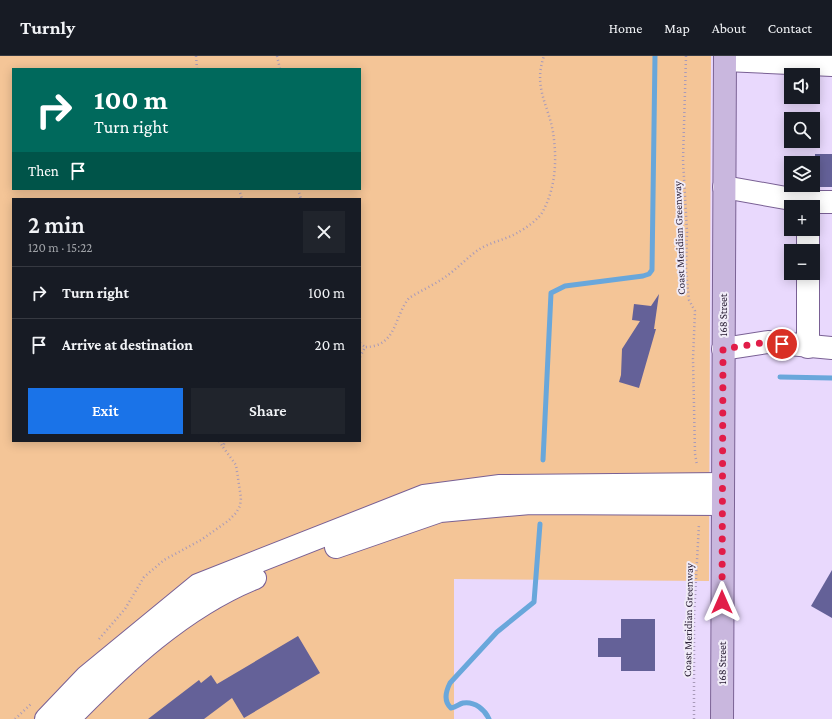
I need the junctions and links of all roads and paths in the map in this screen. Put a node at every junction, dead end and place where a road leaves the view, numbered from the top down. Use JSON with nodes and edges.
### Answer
{"nodes":[{"id":1,"x":196,"y":56,"type":"edge"},
{"id":2,"x":277,"y":56,"type":"edge"},
{"id":3,"x":544,"y":56,"type":"edge"},
{"id":4,"x":686,"y":56,"type":"edge"},
{"id":5,"x":725,"y":58,"type":"edge"},
{"id":6,"x":832,"y":65,"type":"edge"},
{"id":7,"x":197,"y":68,"type":"edge"},
{"id":8,"x":280,"y":68,"type":"edge"},
{"id":9,"x":724,"y":187,"type":"junction"},
{"id":10,"x":788,"y":200,"type":"edge"},
{"id":11,"x":832,"y":202,"type":"edge"},
{"id":12,"x":820,"y":203,"type":"edge"},
{"id":13,"x":808,"y":280,"type":"edge"},
{"id":14,"x":361,"y":344,"type":"edge"},
{"id":15,"x":365,"y":346,"type":"junction"},
{"id":16,"x":808,"y":346,"type":"junction"},
{"id":17,"x":832,"y":348,"type":"edge"},
{"id":18,"x":723,"y":349,"type":"junction"},
{"id":19,"x":361,"y":355,"type":"edge"},
{"id":20,"x":220,"y":442,"type":"edge"},
{"id":21,"x":225,"y":442,"type":"edge"},
{"id":22,"x":223,"y":447,"type":"junction"},
{"id":23,"x":698,"y":465,"type":"dead end"},
{"id":24,"x":723,"y":494,"type":"junction"},
{"id":25,"x":699,"y":522,"type":"dead end"},
{"id":26,"x":96,"y":642,"type":"dead end"},
{"id":27,"x":37,"y":698,"type":"dead end"},
{"id":28,"x":15,"y":719,"type":"edge"},
{"id":29,"x":46,"y":719,"type":"edge"},
{"id":30,"x":69,"y":719,"type":"edge"},
{"id":31,"x":694,"y":719,"type":"edge"},
{"id":32,"x":722,"y":719,"type":"edge"}],
"edges":[{"from":1,"to":7,"type":"path"},
{"from":2,"to":8,"type":"path"},
{"from":3,"to":15,"type":"path"},
{"from":4,"to":23,"type":"path","name":"Coast Meridian Greenway"},
{"from":5,"to":6,"type":"lane"},
{"from":5,"to":9,"type":"main road","name":"168 Street"},
{"from":9,"to":10,"type":"lane"},
{"from":9,"to":18,"type":"main road","name":"168 Street"},
{"from":11,"to":12,"type":"lane"},
{"from":13,"to":16,"type":"lane"},
{"from":14,"to":15,"type":"path"},
{"from":15,"to":19,"type":"path"},
{"from":16,"to":17,"type":"lane"},
{"from":16,"to":18,"type":"lane"},
{"from":18,"to":24,"type":"main road","name":"168 Street"},
{"from":20,"to":22,"type":"path"},
{"from":21,"to":22,"type":"path"},
{"from":22,"to":26,"type":"path"},
{"from":24,"to":29,"type":"lane"},
{"from":24,"to":30,"type":"lane"},
{"from":24,"to":32,"type":"main road","name":"168 Street"},
{"from":25,"to":31,"type":"path","name":"Coast Meridian Greenway"},
{"from":27,"to":28,"type":"path"}]}
